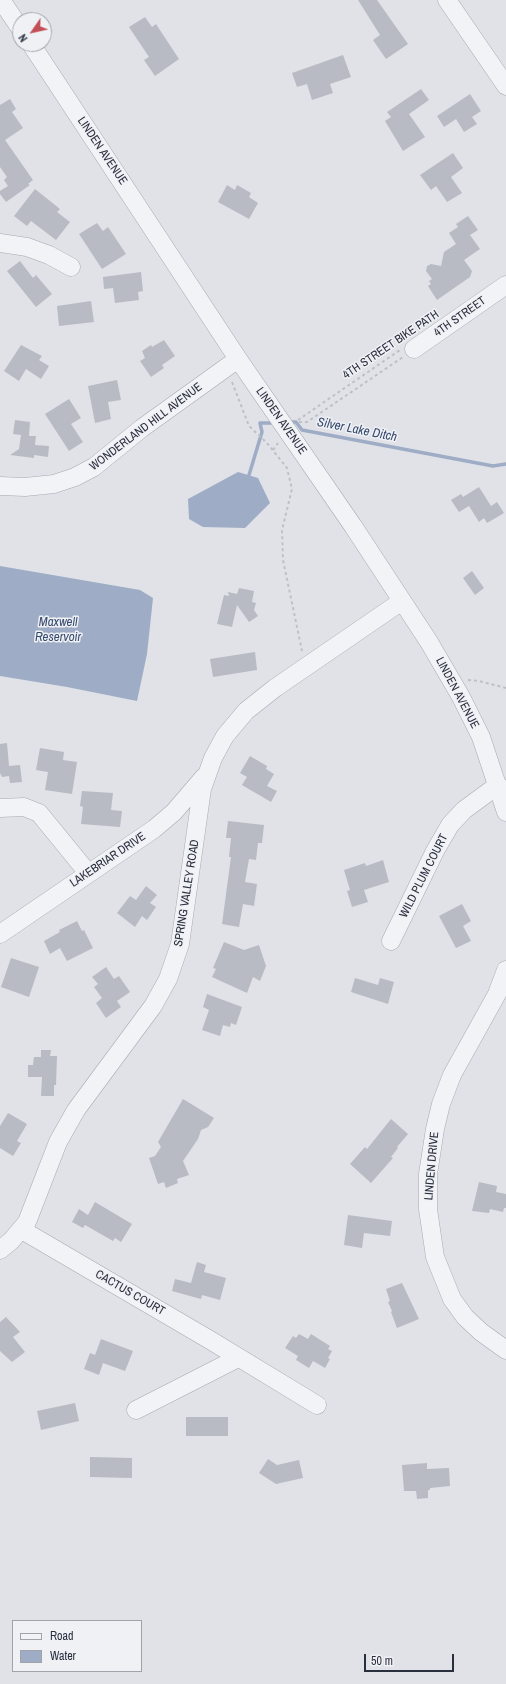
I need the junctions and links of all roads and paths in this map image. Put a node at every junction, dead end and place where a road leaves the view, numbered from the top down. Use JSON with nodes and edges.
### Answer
{"nodes":[{"id":1,"x":1,"y":0,"type":"edge"},
{"id":2,"x":447,"y":0,"type":"edge"},
{"id":3,"x":12,"y":16,"type":"edge"},
{"id":4,"x":36,"y":52,"type":"edge"},
{"id":5,"x":506,"y":86,"type":"edge"},
{"id":6,"x":0,"y":243,"type":"edge"},
{"id":7,"x":71,"y":267,"type":"dead end"},
{"id":8,"x":506,"y":285,"type":"edge"},
{"id":9,"x":408,"y":349,"type":"junction"},
{"id":10,"x":238,"y":359,"type":"junction"},
{"id":11,"x":224,"y":369,"type":"junction"},
{"id":12,"x":0,"y":486,"type":"edge"},
{"id":13,"x":402,"y":602,"type":"junction"},
{"id":14,"x":305,"y":668,"type":"junction"},
{"id":15,"x":450,"y":679,"type":"junction"},
{"id":16,"x":506,"y":688,"type":"edge"},
{"id":17,"x":206,"y":775,"type":"junction"},
{"id":18,"x":498,"y":785,"type":"junction"},
{"id":19,"x":0,"y":808,"type":"edge"},
{"id":20,"x":506,"y":812,"type":"edge"},
{"id":21,"x":88,"y":874,"type":"junction"},
{"id":22,"x":0,"y":934,"type":"edge"},
{"id":23,"x":391,"y":941,"type":"dead end"},
{"id":24,"x":506,"y":970,"type":"edge"},
{"id":25,"x":22,"y":1230,"type":"junction"},
{"id":26,"x":0,"y":1250,"type":"edge"},
{"id":27,"x":506,"y":1350,"type":"edge"},
{"id":28,"x":238,"y":1358,"type":"junction"},
{"id":29,"x":317,"y":1405,"type":"dead end"},
{"id":30,"x":136,"y":1410,"type":"dead end"}],
"edges":[{"from":1,"to":3,"type":"street"},
{"from":2,"to":5,"type":"street"},
{"from":4,"to":10,"type":"street","name":"LINDEN AVENUE"},
{"from":6,"to":7,"type":"street"},
{"from":8,"to":9,"type":"street","name":"4TH STREET"},
{"from":9,"to":9,"type":"path","name":"4TH STREET BIKE PATH"},
{"from":10,"to":11,"type":"street","name":"WONDERLAND HILL AVENUE"},
{"from":10,"to":13,"type":"street","name":"LINDEN AVENUE"},
{"from":11,"to":12,"type":"street","name":"WONDERLAND HILL AVENUE"},
{"from":11,"to":14,"type":"path"},
{"from":13,"to":14,"type":"street","name":"SPRING VALLEY ROAD"},
{"from":13,"to":15,"type":"street","name":"LINDEN AVENUE"},
{"from":14,"to":17,"type":"street","name":"SPRING VALLEY ROAD"},
{"from":15,"to":16,"type":"path"},
{"from":15,"to":18,"type":"street","name":"LINDEN AVENUE"},
{"from":17,"to":21,"type":"street","name":"LAKEBRIAR DRIVE"},
{"from":17,"to":25,"type":"street","name":"SPRING VALLEY ROAD"},
{"from":18,"to":20,"type":"street","name":"LINDEN AVENUE"},
{"from":18,"to":23,"type":"street","name":"WILD PLUM COURT"},
{"from":19,"to":21,"type":"street"},
{"from":21,"to":22,"type":"street","name":"LAKEBRIAR DRIVE"},
{"from":24,"to":27,"type":"street","name":"LINDEN DRIVE"},
{"from":25,"to":26,"type":"street","name":"SPRING VALLEY ROAD"},
{"from":25,"to":28,"type":"street","name":"CACTUS COURT"},
{"from":28,"to":29,"type":"street","name":"CACTUS COURT"},
{"from":28,"to":30,"type":"street"}]}
